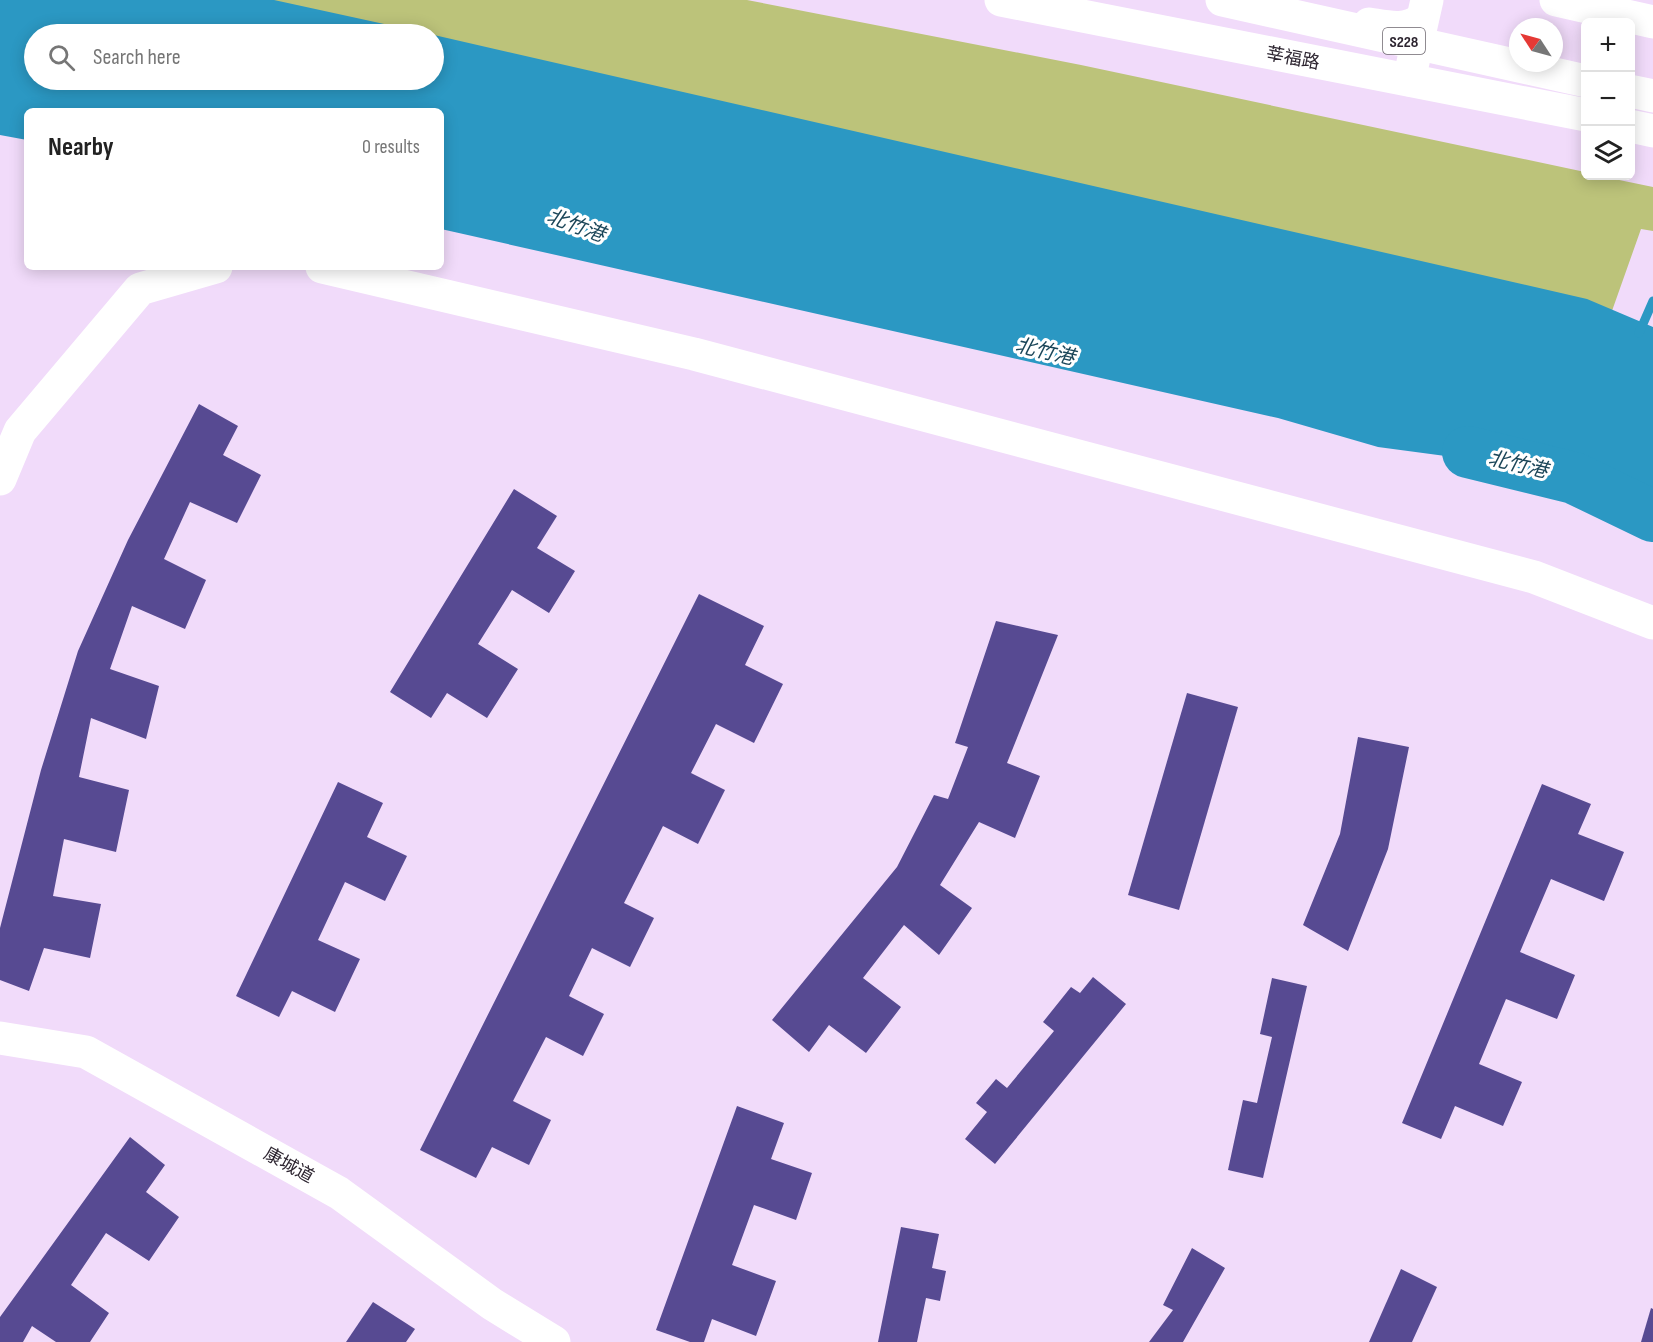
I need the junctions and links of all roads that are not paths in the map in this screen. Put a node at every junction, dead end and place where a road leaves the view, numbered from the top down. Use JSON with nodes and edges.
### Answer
{"nodes":[{"id":1,"x":1204,"y":0,"type":"edge"},
{"id":2,"x":1222,"y":0,"type":"edge"},
{"id":3,"x":1556,"y":0,"type":"edge"},
{"id":4,"x":1585,"y":0,"type":"edge"},
{"id":5,"x":1009,"y":1,"type":"edge"},
{"id":6,"x":1425,"y":10,"type":"edge"},
{"id":7,"x":1653,"y":13,"type":"edge"},
{"id":8,"x":1653,"y":22,"type":"edge"},
{"id":9,"x":1409,"y":80,"type":"junction"},
{"id":10,"x":1581,"y":80,"type":"edge"},
{"id":11,"x":1635,"y":92,"type":"edge"},
{"id":12,"x":1653,"y":96,"type":"edge"},
{"id":13,"x":1581,"y":114,"type":"edge"},
{"id":14,"x":1635,"y":127,"type":"edge"},
{"id":15,"x":1653,"y":131,"type":"edge"},
{"id":16,"x":206,"y":270,"type":"edge"},
{"id":17,"x":335,"y":270,"type":"edge"},
{"id":18,"x":0,"y":479,"type":"edge"},
{"id":19,"x":1653,"y":623,"type":"edge"},
{"id":20,"x":0,"y":1038,"type":"edge"},
{"id":21,"x":554,"y":1342,"type":"edge"}],
"edges":[{"from":1,"to":6,"type":"main road"},
{"from":2,"to":10,"type":"main road","number":"S228"},
{"from":3,"to":8,"type":"main road"},
{"from":4,"to":7,"type":"main road"},
{"from":5,"to":9,"type":"main road","name":"莘福路"},
{"from":6,"to":9,"type":"main road"},
{"from":9,"to":13,"type":"main road","name":"莘福路"},
{"from":11,"to":12,"type":"main road"},
{"from":14,"to":15,"type":"main road"},
{"from":16,"to":18,"type":"main road"},
{"from":17,"to":19,"type":"main road"},
{"from":20,"to":21,"type":"main road","name":"康城道"}]}
